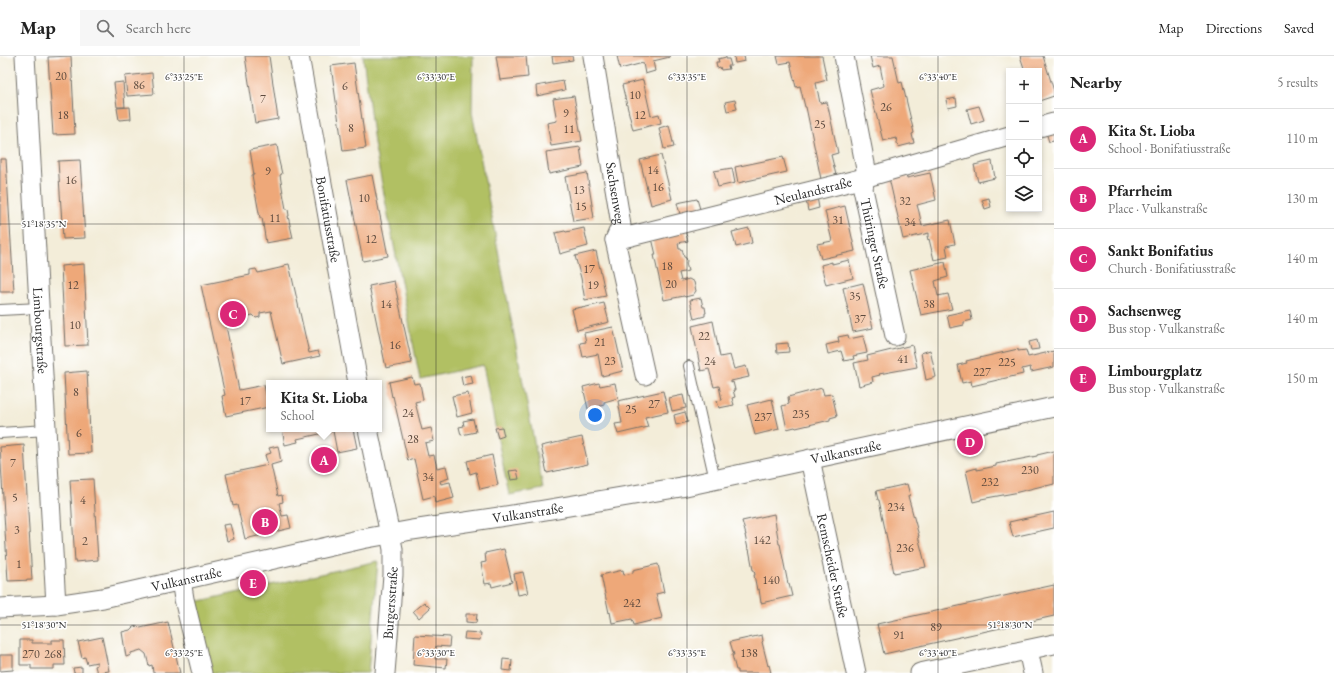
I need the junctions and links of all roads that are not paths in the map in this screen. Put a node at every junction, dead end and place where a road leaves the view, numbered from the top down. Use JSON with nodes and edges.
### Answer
{"nodes":[{"id":1,"x":25,"y":56,"type":"edge"},
{"id":2,"x":299,"y":56,"type":"edge"},
{"id":3,"x":593,"y":56,"type":"edge"},
{"id":4,"x":844,"y":56,"type":"edge"},
{"id":5,"x":1054,"y":123,"type":"edge"},
{"id":6,"x":1042,"y":126,"type":"edge"},
{"id":7,"x":1006,"y":137,"type":"edge"},
{"id":8,"x":864,"y":178,"type":"junction"},
{"id":9,"x":615,"y":240,"type":"junction"},
{"id":10,"x":40,"y":308,"type":"junction"},
{"id":11,"x":0,"y":310,"type":"edge"},
{"id":12,"x":895,"y":336,"type":"dead end"},
{"id":13,"x":689,"y":366,"type":"dead end"},
{"id":14,"x":645,"y":376,"type":"dead end"},
{"id":15,"x":357,"y":378,"type":"edge"},
{"id":16,"x":1054,"y":407,"type":"edge"},
{"id":17,"x":47,"y":430,"type":"junction"},
{"id":18,"x":369,"y":432,"type":"edge"},
{"id":19,"x":0,"y":433,"type":"edge"},
{"id":20,"x":810,"y":459,"type":"junction"},
{"id":21,"x":715,"y":480,"type":"junction"},
{"id":22,"x":390,"y":534,"type":"junction"},
{"id":23,"x":181,"y":580,"type":"junction"},
{"id":24,"x":56,"y":605,"type":"junction"},
{"id":25,"x":0,"y":608,"type":"edge"},
{"id":26,"x":1054,"y":644,"type":"edge"},
{"id":27,"x":1028,"y":650,"type":"junction"},
{"id":28,"x":202,"y":673,"type":"edge"},
{"id":29,"x":385,"y":673,"type":"edge"},
{"id":30,"x":856,"y":673,"type":"edge"},
{"id":31,"x":920,"y":673,"type":"edge"},
{"id":32,"x":1033,"y":673,"type":"edge"}],
"edges":[{"from":1,"to":10,"type":"street","name":"Limbourgstraße"},
{"from":2,"to":15,"type":"street","name":"Bonifatiusstraße"},
{"from":3,"to":9,"type":"street","name":"Sachsenweg"},
{"from":4,"to":8,"type":"street","name":"Thüringer Straße"},
{"from":5,"to":6,"type":"street"},
{"from":7,"to":8,"type":"street","name":"Neulandstraße"},
{"from":8,"to":9,"type":"street","name":"Neulandstraße"},
{"from":8,"to":12,"type":"street","name":"Thüringer Straße"},
{"from":9,"to":14,"type":"street","name":"Sachsenweg"},
{"from":10,"to":11,"type":"lane"},
{"from":10,"to":17,"type":"street","name":"Limbourgstraße"},
{"from":13,"to":21,"type":"lane"},
{"from":16,"to":20,"type":"street","name":"Vulkanstraße"},
{"from":17,"to":19,"type":"lane"},
{"from":17,"to":24,"type":"street","name":"Limbourgstraße"},
{"from":18,"to":22,"type":"street"},
{"from":20,"to":21,"type":"street","name":"Vulkanstraße"},
{"from":20,"to":30,"type":"street","name":"Remscheider Straße"},
{"from":21,"to":22,"type":"street","name":"Vulkanstraße"},
{"from":22,"to":23,"type":"street","name":"Vulkanstraße"},
{"from":22,"to":29,"type":"street","name":"Burgersstraße"},
{"from":23,"to":24,"type":"street","name":"Vulkanstraße"},
{"from":23,"to":28,"type":"street"},
{"from":24,"to":25,"type":"street","name":"Vulkanstraße"},
{"from":26,"to":27,"type":"street"},
{"from":27,"to":31,"type":"street"},
{"from":27,"to":32,"type":"street"}]}
